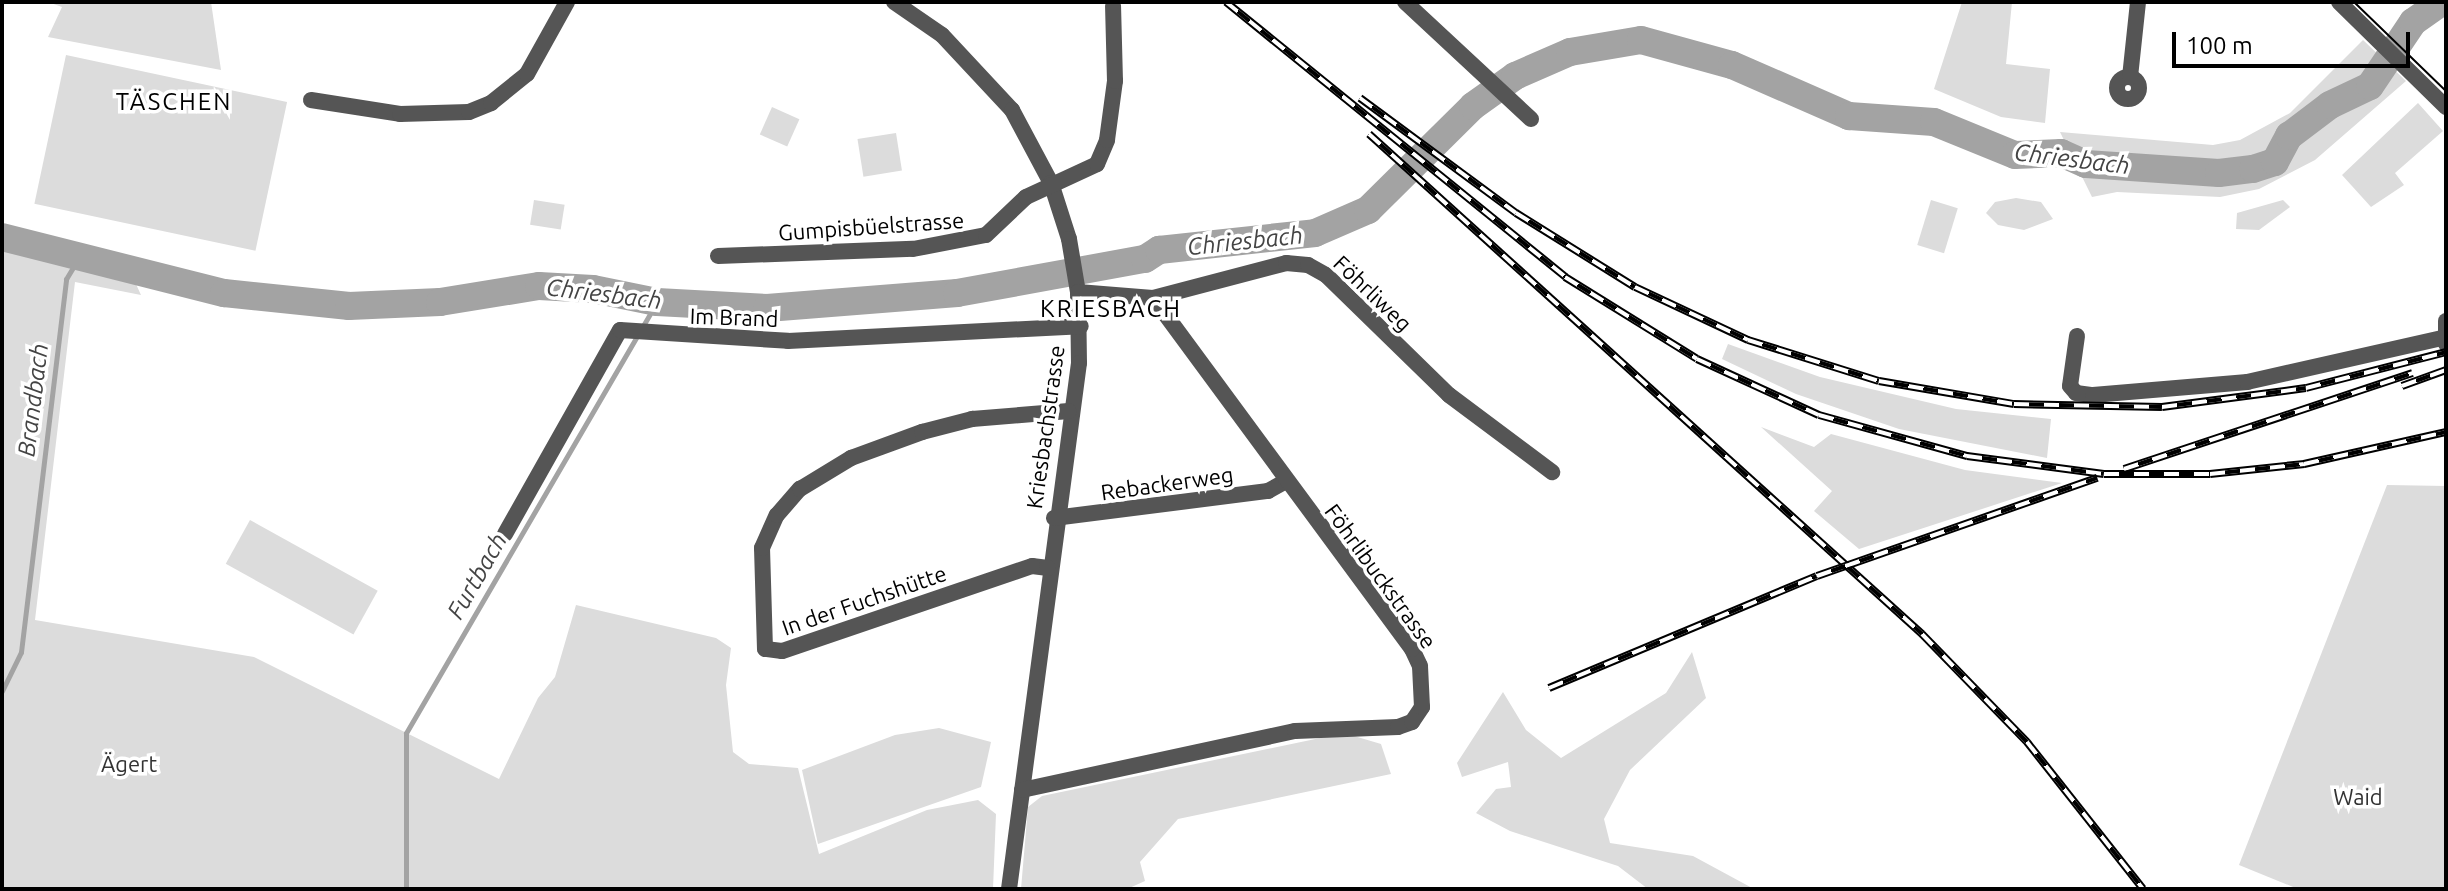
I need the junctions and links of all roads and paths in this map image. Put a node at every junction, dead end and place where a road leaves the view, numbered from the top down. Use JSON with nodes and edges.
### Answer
{"nodes":[{"id":1,"x":567,"y":2,"type":"edge"},
{"id":2,"x":894,"y":2,"type":"edge"},
{"id":3,"x":1405,"y":2,"type":"edge"},
{"id":4,"x":2138,"y":2,"type":"edge"},
{"id":5,"x":2339,"y":2,"type":"edge"},
{"id":6,"x":1113,"y":6,"type":"dead end"},
{"id":7,"x":2130,"y":77,"type":"dead end"},
{"id":8,"x":311,"y":100,"type":"dead end"},
{"id":9,"x":2446,"y":107,"type":"edge"},
{"id":10,"x":1531,"y":119,"type":"dead end"},
{"id":11,"x":1051,"y":183,"type":"junction"},
{"id":12,"x":718,"y":256,"type":"dead end"},
{"id":13,"x":1077,"y":288,"type":"junction"},
{"id":14,"x":1153,"y":298,"type":"junction"},
{"id":15,"x":1081,"y":326,"type":"junction"},
{"id":16,"x":2445,"y":334,"type":"edge"},
{"id":17,"x":2077,"y":336,"type":"dead end"},
{"id":18,"x":1069,"y":411,"type":"junction"},
{"id":19,"x":1552,"y":472,"type":"dead end"},
{"id":20,"x":1284,"y":482,"type":"junction"},
{"id":21,"x":1054,"y":518,"type":"junction"},
{"id":22,"x":505,"y":534,"type":"dead end"},
{"id":23,"x":1048,"y":568,"type":"junction"},
{"id":24,"x":1022,"y":790,"type":"junction"},
{"id":25,"x":1009,"y":889,"type":"edge"}],
"edges":[{"from":1,"to":8,"type":"street"},
{"from":2,"to":11,"type":"street"},
{"from":3,"to":10,"type":"street"},
{"from":4,"to":7,"type":"street"},
{"from":5,"to":9,"type":"street"},
{"from":6,"to":11,"type":"street"},
{"from":11,"to":12,"type":"street","name":"Gumpisbüelstrasse"},
{"from":11,"to":13,"type":"street","name":"Kriesbachstrasse"},
{"from":13,"to":14,"type":"street","name":"Föhrliweg"},
{"from":13,"to":15,"type":"street","name":"Kriesbachstrasse"},
{"from":14,"to":19,"type":"street","name":"Föhrliweg"},
{"from":14,"to":20,"type":"street","name":"Föhrlibuckstrasse"},
{"from":15,"to":18,"type":"street","name":"Kriesbachstrasse"},
{"from":15,"to":22,"type":"street","name":"Im Brand"},
{"from":16,"to":17,"type":"street"},
{"from":18,"to":21,"type":"street","name":"Kriesbachstrasse"},
{"from":18,"to":23,"type":"street","name":"In der Fuchshütte"},
{"from":20,"to":21,"type":"street","name":"Rebackerweg"},
{"from":20,"to":24,"type":"street","name":"Föhrlibuckstrasse"},
{"from":21,"to":23,"type":"street","name":"Kriesbachstrasse"},
{"from":23,"to":24,"type":"street","name":"Kriesbachstrasse"},
{"from":24,"to":25,"type":"street","name":"Kriesbachstrasse"}]}
